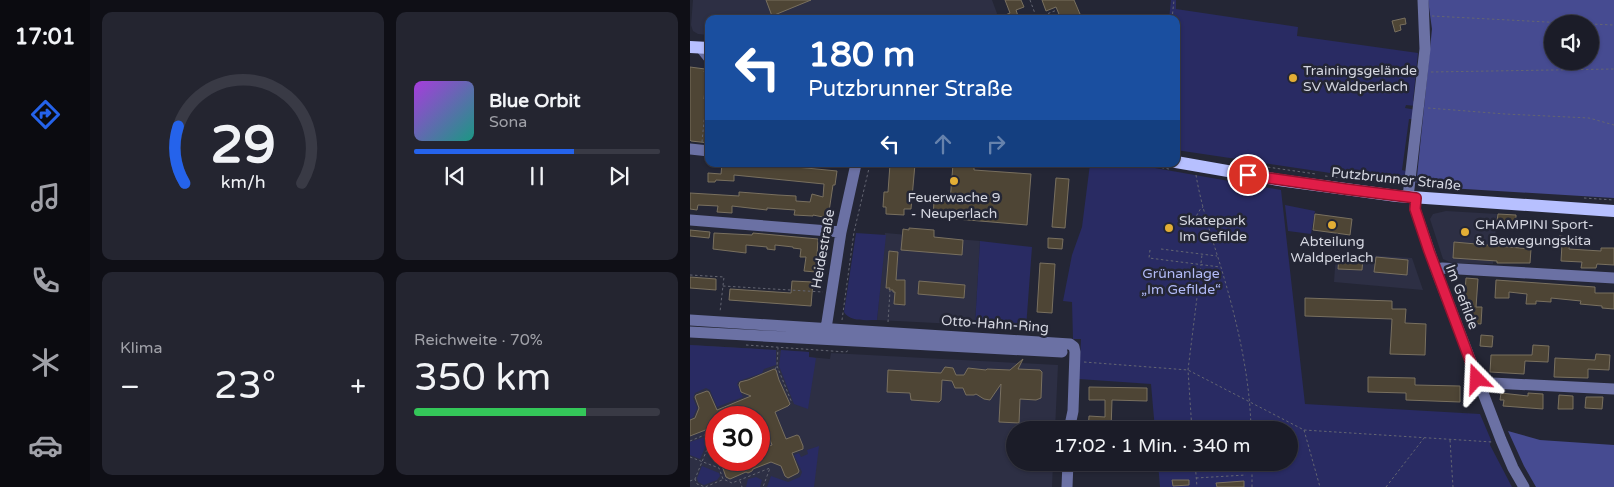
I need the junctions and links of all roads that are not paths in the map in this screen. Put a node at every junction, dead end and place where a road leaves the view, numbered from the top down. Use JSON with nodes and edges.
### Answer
{"nodes":[{"id":1,"x":1423,"y":0,"type":"edge"},
{"id":2,"x":705,"y":146,"type":"edge"},
{"id":3,"x":690,"y":149,"type":"edge"},
{"id":4,"x":1180,"y":163,"type":"edge"},
{"id":5,"x":852,"y":167,"type":"edge"},
{"id":6,"x":1412,"y":197,"type":"junction"},
{"id":7,"x":1614,"y":211,"type":"edge"},
{"id":8,"x":690,"y":220,"type":"edge"},
{"id":9,"x":841,"y":232,"type":"junction"},
{"id":10,"x":1436,"y":270,"type":"junction"},
{"id":11,"x":1614,"y":278,"type":"edge"},
{"id":12,"x":690,"y":320,"type":"edge"},
{"id":13,"x":690,"y":332,"type":"edge"},
{"id":14,"x":825,"y":334,"type":"junction"},
{"id":15,"x":1063,"y":347,"type":"junction"},
{"id":16,"x":1480,"y":386,"type":"junction"},
{"id":17,"x":1614,"y":389,"type":"edge"},
{"id":18,"x":1068,"y":421,"type":"edge"},
{"id":19,"x":1071,"y":421,"type":"edge"},
{"id":20,"x":1068,"y":471,"type":"edge"},
{"id":21,"x":1067,"y":487,"type":"edge"},
{"id":22,"x":1524,"y":487,"type":"edge"}],
"edges":[{"from":1,"to":6,"type":"street","name":"Im Gefilde"},
{"from":2,"to":3,"type":"street"},
{"from":4,"to":6,"type":"main road","name":"Putzbrunner Straße"},
{"from":5,"to":9,"type":"street","name":"Heidestraße"},
{"from":6,"to":7,"type":"main road","name":"Putzbrunner Straße"},
{"from":6,"to":10,"type":"street","name":"Im Gefilde"},
{"from":8,"to":9,"type":"street"},
{"from":9,"to":14,"type":"street","name":"Heidestraße"},
{"from":10,"to":11,"type":"street"},
{"from":10,"to":16,"type":"street","name":"Im Gefilde"},
{"from":12,"to":14,"type":"street","name":"Otto-Hahn-Ring"},
{"from":13,"to":14,"type":"street","name":"Otto-Hahn-Ring"},
{"from":14,"to":15,"type":"street","name":"Otto-Hahn-Ring"},
{"from":14,"to":15,"type":"street","name":"Otto-Hahn-Ring"},
{"from":15,"to":18,"type":"street"},
{"from":15,"to":19,"type":"street"},
{"from":16,"to":17,"type":"street"},
{"from":16,"to":22,"type":"street","name":"Im Gefilde"},
{"from":20,"to":21,"type":"street"}]}
